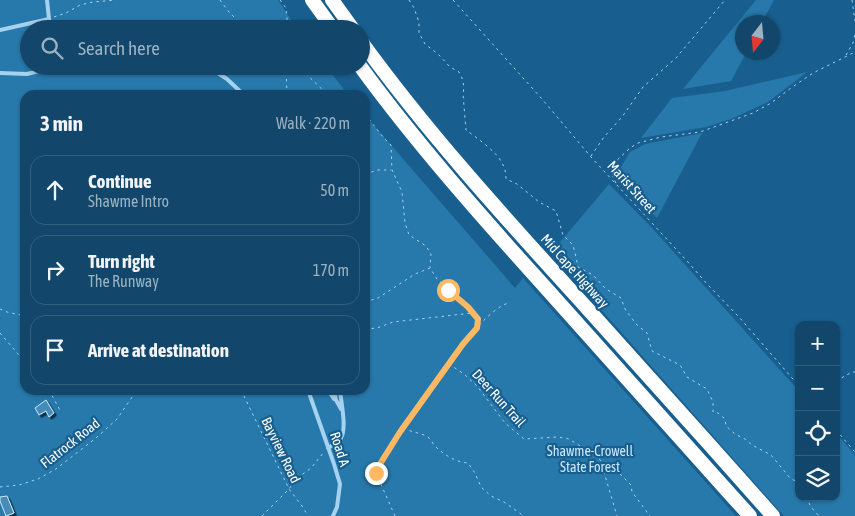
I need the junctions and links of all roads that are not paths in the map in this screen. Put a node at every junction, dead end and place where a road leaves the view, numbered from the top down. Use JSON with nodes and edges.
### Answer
{"nodes":[{"id":1,"x":47,"y":0,"type":"edge"},
{"id":2,"x":312,"y":0,"type":"edge"},
{"id":3,"x":332,"y":0,"type":"edge"},
{"id":4,"x":49,"y":19,"type":"joint"},
{"id":5,"x":45,"y":20,"type":"edge"},
{"id":6,"x":326,"y":20,"type":"edge"},
{"id":7,"x":346,"y":20,"type":"edge"},
{"id":8,"x":20,"y":26,"type":"edge"},
{"id":9,"x":0,"y":30,"type":"edge"},
{"id":10,"x":370,"y":53,"type":"edge"},
{"id":11,"x":0,"y":73,"type":"edge"},
{"id":12,"x":20,"y":74,"type":"edge"},
{"id":13,"x":221,"y":75,"type":"edge"},
{"id":14,"x":367,"y":75,"type":"edge"},
{"id":15,"x":239,"y":90,"type":"edge"},
{"id":16,"x":310,"y":395,"type":"edge"},
{"id":17,"x":332,"y":395,"type":"edge"},
{"id":18,"x":335,"y":395,"type":"edge"},
{"id":19,"x":340,"y":395,"type":"edge"},
{"id":20,"x":336,"y":400,"type":"junction"},
{"id":21,"x":342,"y":411,"type":"junction"},
{"id":22,"x":328,"y":448,"type":"junction"},
{"id":23,"x":333,"y":516,"type":"edge"},
{"id":24,"x":750,"y":516,"type":"edge"},
{"id":25,"x":773,"y":516,"type":"edge"}],
"edges":[{"from":1,"to":4,"type":"lane"},
{"from":2,"to":6,"type":"highway"},
{"from":3,"to":7,"type":"highway"},
{"from":4,"to":5,"type":"lane"},
{"from":8,"to":9,"type":"lane"},
{"from":10,"to":25,"type":"highway","name":"Mid Cape Highway"},
{"from":11,"to":12,"type":"lane"},
{"from":13,"to":15,"type":"lane"},
{"from":14,"to":24,"type":"highway"},
{"from":16,"to":22,"type":"lane","name":"Road A"},
{"from":17,"to":20,"type":"lane"},
{"from":18,"to":20,"type":"lane"},
{"from":19,"to":21,"type":"lane"},
{"from":20,"to":21,"type":"lane"},
{"from":21,"to":22,"type":"lane"},
{"from":22,"to":23,"type":"lane","name":"Road A"}]}
